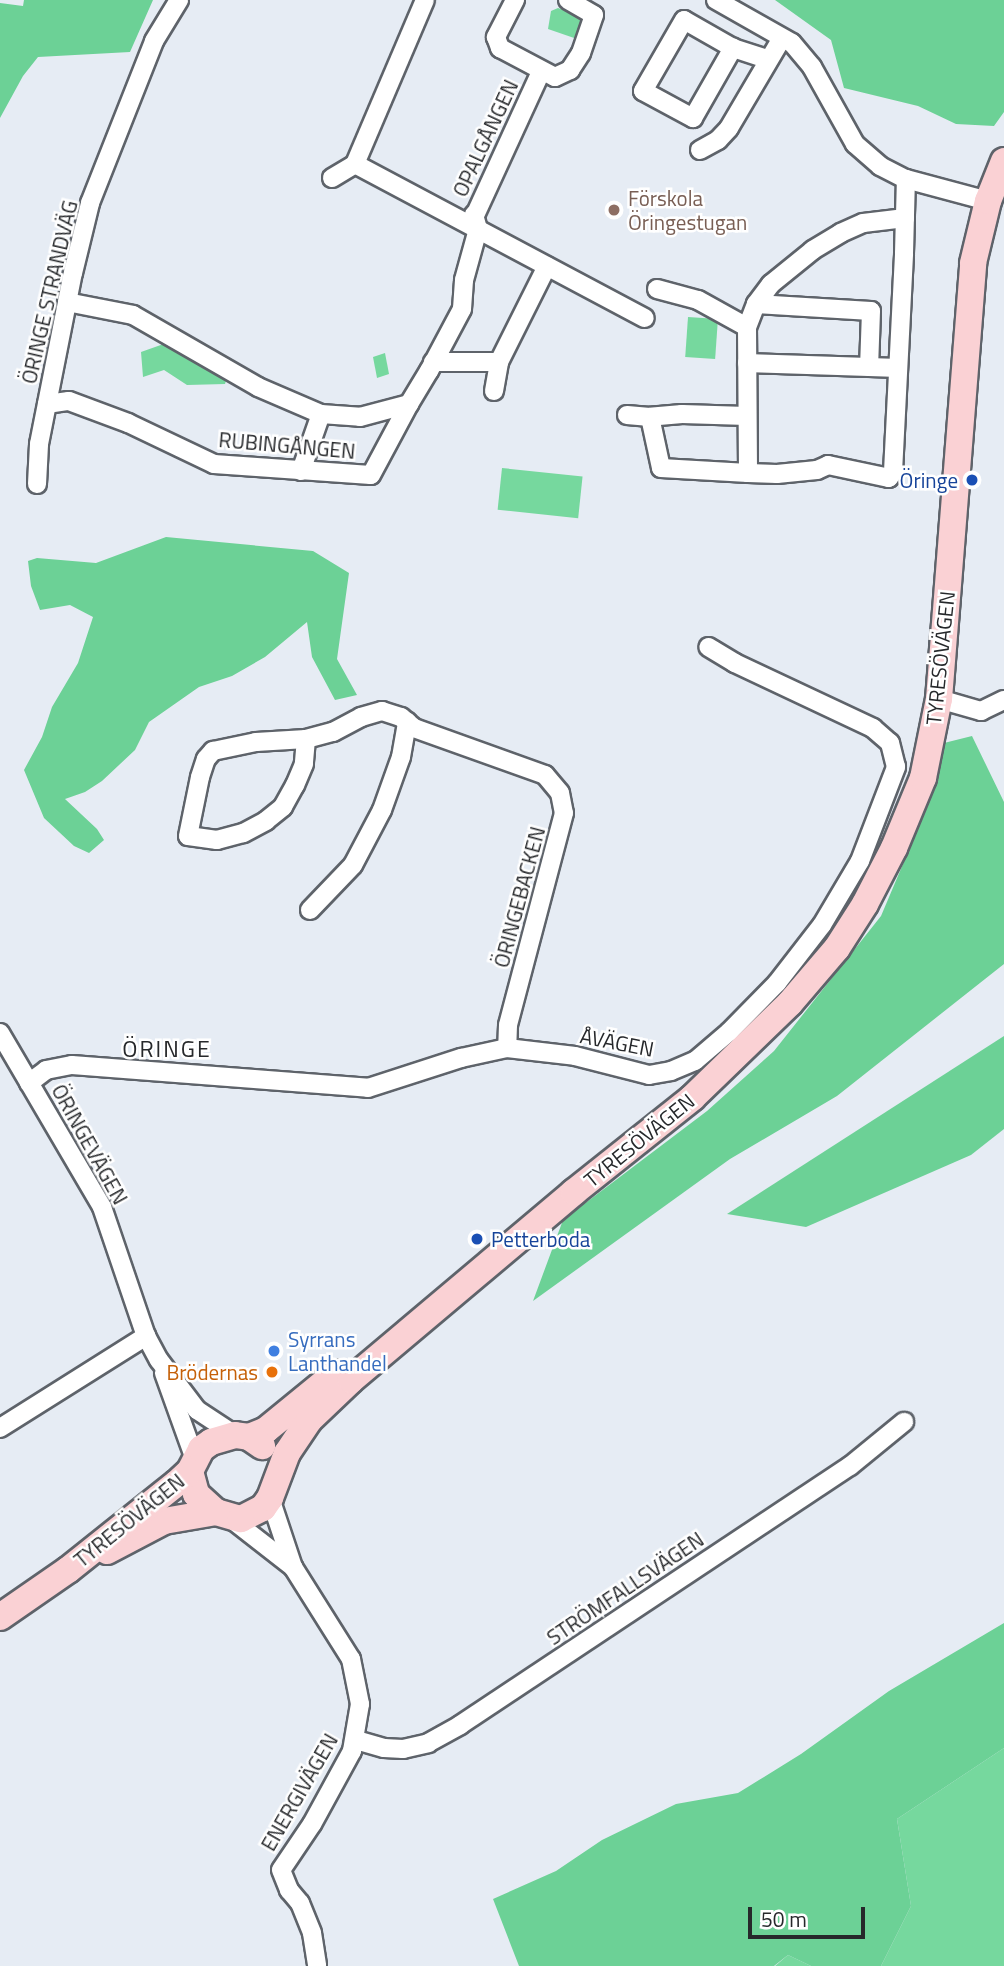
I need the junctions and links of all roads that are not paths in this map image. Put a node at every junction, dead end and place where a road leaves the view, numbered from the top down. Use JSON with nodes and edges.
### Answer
{"nodes":[{"id":1,"x":178,"y":0,"type":"edge"},
{"id":2,"x":425,"y":0,"type":"edge"},
{"id":3,"x":515,"y":0,"type":"edge"},
{"id":4,"x":568,"y":0,"type":"edge"},
{"id":5,"x":716,"y":0,"type":"edge"},
{"id":6,"x":598,"y":7,"type":"edge"},
{"id":7,"x":782,"y":38,"type":"junction"},
{"id":8,"x":733,"y":48,"type":"junction"},
{"id":9,"x":767,"y":59,"type":"junction"},
{"id":10,"x":541,"y":72,"type":"junction"},
{"id":11,"x":700,"y":149,"type":"dead end"},
{"id":12,"x":1004,"y":161,"type":"edge"},
{"id":13,"x":355,"y":164,"type":"junction"},
{"id":14,"x":332,"y":178,"type":"dead end"},
{"id":15,"x":906,"y":179,"type":"junction"},
{"id":16,"x":988,"y":201,"type":"junction"},
{"id":17,"x":905,"y":218,"type":"junction"},
{"id":18,"x":474,"y":223,"type":"junction"},
{"id":19,"x":547,"y":266,"type":"junction"},
{"id":20,"x":657,"y":289,"type":"dead end"},
{"id":21,"x":67,"y":302,"type":"junction"},
{"id":22,"x":755,"y":304,"type":"junction"},
{"id":23,"x":645,"y":318,"type":"dead end"},
{"id":24,"x":747,"y":327,"type":"junction"},
{"id":25,"x":433,"y":362,"type":"junction"},
{"id":26,"x":499,"y":362,"type":"junction"},
{"id":27,"x":747,"y":363,"type":"junction"},
{"id":28,"x":869,"y":367,"type":"junction"},
{"id":29,"x":898,"y":368,"type":"junction"},
{"id":30,"x":494,"y":391,"type":"dead end"},
{"id":31,"x":47,"y":404,"type":"junction"},
{"id":32,"x":409,"y":404,"type":"junction"},
{"id":33,"x":321,"y":414,"type":"junction"},
{"id":34,"x":627,"y":415,"type":"dead end"},
{"id":35,"x":747,"y":416,"type":"junction"},
{"id":36,"x":650,"y":417,"type":"junction"},
{"id":37,"x":301,"y":471,"type":"junction"},
{"id":38,"x":748,"y":473,"type":"junction"},
{"id":39,"x":37,"y":484,"type":"dead end"},
{"id":40,"x":708,"y":647,"type":"dead end"},
{"id":41,"x":939,"y":699,"type":"junction"},
{"id":42,"x":1004,"y":700,"type":"edge"},
{"id":43,"x":411,"y":725,"type":"junction"},
{"id":44,"x":306,"y":739,"type":"junction"},
{"id":45,"x":310,"y":910,"type":"dead end"},
{"id":46,"x":0,"y":1033,"type":"edge"},
{"id":47,"x":507,"y":1048,"type":"junction"},
{"id":48,"x":29,"y":1083,"type":"junction"},
{"id":49,"x":574,"y":1192,"type":"junction"},
{"id":50,"x":146,"y":1336,"type":"junction"},
{"id":51,"x":159,"y":1360,"type":"junction"},
{"id":52,"x":904,"y":1423,"type":"dead end"},
{"id":53,"x":0,"y":1428,"type":"edge"},
{"id":54,"x":242,"y":1436,"type":"junction"},
{"id":55,"x":192,"y":1465,"type":"junction"},
{"id":56,"x":273,"y":1488,"type":"junction"},
{"id":57,"x":223,"y":1515,"type":"junction"},
{"id":58,"x":293,"y":1567,"type":"junction"},
{"id":59,"x":68,"y":1570,"type":"junction"},
{"id":60,"x":0,"y":1617,"type":"edge"},
{"id":61,"x":356,"y":1740,"type":"junction"},
{"id":62,"x":317,"y":1966,"type":"edge"}],
"edges":[{"from":1,"to":21,"type":"street","name":"ÖRINGE STRANDVÄG"},
{"from":2,"to":13,"type":"street"},
{"from":3,"to":10,"type":"street","name":"OPALGÅNGEN"},
{"from":4,"to":6,"type":"street","name":"OPALGÅNGEN"},
{"from":5,"to":7,"type":"street"},
{"from":6,"to":10,"type":"street","name":"OPALGÅNGEN"},
{"from":7,"to":9,"type":"street"},
{"from":7,"to":15,"type":"street"},
{"from":8,"to":8,"type":"street"},
{"from":8,"to":9,"type":"street"},
{"from":9,"to":11,"type":"street"},
{"from":10,"to":18,"type":"street","name":"OPALGÅNGEN"},
{"from":12,"to":16,"type":"main road","name":"TYRESÖVÄGEN"},
{"from":13,"to":14,"type":"street"},
{"from":13,"to":18,"type":"street"},
{"from":15,"to":16,"type":"street"},
{"from":15,"to":17,"type":"street"},
{"from":16,"to":41,"type":"main road","name":"TYRESÖVÄGEN"},
{"from":17,"to":22,"type":"street"},
{"from":17,"to":29,"type":"street"},
{"from":18,"to":19,"type":"street"},
{"from":18,"to":25,"type":"street","name":"RUBINGÅNGEN"},
{"from":19,"to":23,"type":"street"},
{"from":19,"to":26,"type":"street"},
{"from":20,"to":24,"type":"street"},
{"from":21,"to":31,"type":"street","name":"ÖRINGE STRANDVÄG"},
{"from":21,"to":33,"type":"street","name":"RUBINGÅNGEN"},
{"from":22,"to":24,"type":"street"},
{"from":22,"to":28,"type":"street"},
{"from":24,"to":27,"type":"street"},
{"from":25,"to":26,"type":"street"},
{"from":25,"to":32,"type":"street","name":"RUBINGÅNGEN"},
{"from":26,"to":30,"type":"street"},
{"from":27,"to":28,"type":"street"},
{"from":27,"to":35,"type":"street"},
{"from":28,"to":29,"type":"street"},
{"from":29,"to":38,"type":"street"},
{"from":31,"to":37,"type":"street","name":"RUBINGÅNGEN"},
{"from":31,"to":39,"type":"street","name":"ÖRINGE STRANDVÄG"},
{"from":32,"to":33,"type":"street","name":"RUBINGÅNGEN"},
{"from":32,"to":37,"type":"street","name":"RUBINGÅNGEN"},
{"from":33,"to":37,"type":"street"},
{"from":34,"to":36,"type":"street"},
{"from":35,"to":36,"type":"street"},
{"from":35,"to":38,"type":"street"},
{"from":36,"to":38,"type":"street"},
{"from":40,"to":47,"type":"street","name":"ÅVÄGEN"},
{"from":41,"to":42,"type":"street"},
{"from":41,"to":49,"type":"main road","name":"TYRESÖVÄGEN"},
{"from":43,"to":44,"type":"street","name":"ÖRINGEBACKEN"},
{"from":43,"to":45,"type":"street"},
{"from":43,"to":47,"type":"street","name":"ÖRINGEBACKEN"},
{"from":44,"to":44,"type":"street","name":"ÖRINGEBACKEN"},
{"from":46,"to":48,"type":"street","name":"ÖRINGEVÄGEN"},
{"from":47,"to":48,"type":"street","name":"ÅVÄGEN"},
{"from":48,"to":50,"type":"street","name":"ÖRINGEVÄGEN"},
{"from":49,"to":54,"type":"main road","name":"TYRESÖVÄGEN"},
{"from":49,"to":56,"type":"main road","name":"TYRESÖVÄGEN"},
{"from":50,"to":51,"type":"street","name":"ÖRINGEVÄGEN"},
{"from":50,"to":53,"type":"street"},
{"from":51,"to":54,"type":"street","name":"ÖRINGEVÄGEN"},
{"from":51,"to":55,"type":"street","name":"ÖRINGEVÄGEN"},
{"from":52,"to":61,"type":"street","name":"STRÖMFALLSVÄGEN"},
{"from":54,"to":55,"type":"main road","name":"TYRESÖVÄGEN"},
{"from":54,"to":56,"type":"main road"},
{"from":55,"to":57,"type":"main road","name":"TYRESÖVÄGEN"},
{"from":55,"to":59,"type":"main road","name":"TYRESÖVÄGEN"},
{"from":56,"to":57,"type":"main road","name":"TYRESÖVÄGEN"},
{"from":56,"to":58,"type":"street","name":"ENERGIVÄGEN"},
{"from":57,"to":58,"type":"street","name":"ENERGIVÄGEN"},
{"from":57,"to":59,"type":"main road","name":"TYRESÖVÄGEN"},
{"from":58,"to":61,"type":"street","name":"ENERGIVÄGEN"},
{"from":59,"to":60,"type":"main road","name":"TYRESÖVÄGEN"},
{"from":61,"to":62,"type":"street","name":"ENERGIVÄGEN"}]}
